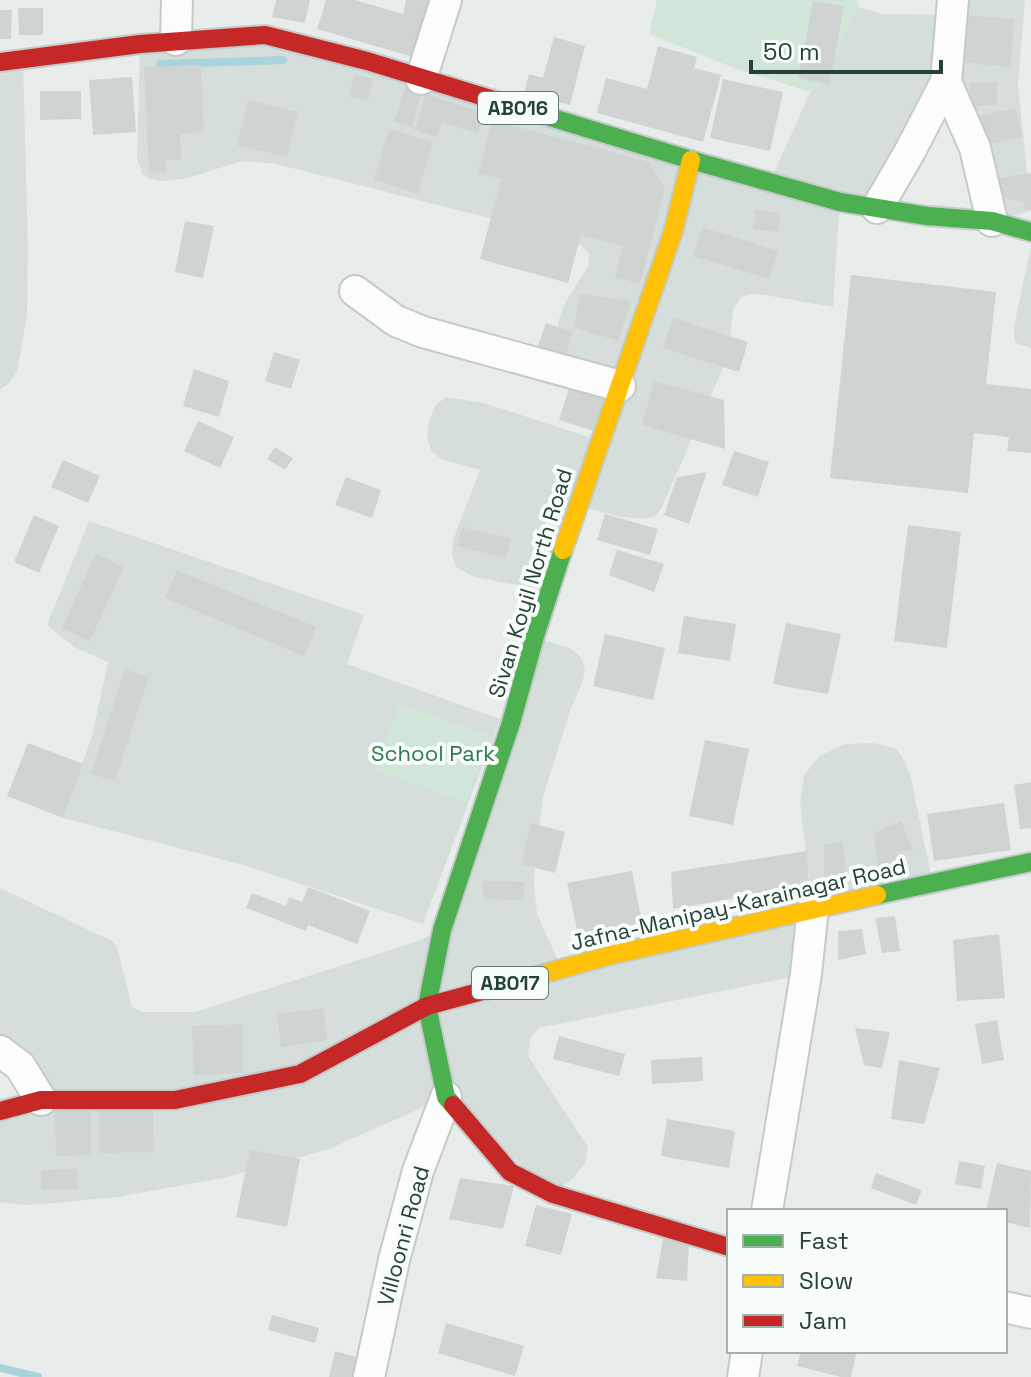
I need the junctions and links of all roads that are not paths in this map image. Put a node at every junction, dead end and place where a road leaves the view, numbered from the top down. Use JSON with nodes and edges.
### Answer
{"nodes":[{"id":1,"x":177,"y":0,"type":"edge"},
{"id":2,"x":446,"y":0,"type":"edge"},
{"id":3,"x":953,"y":0,"type":"edge"},
{"id":4,"x":176,"y":40,"type":"junction"},
{"id":5,"x":0,"y":62,"type":"edge"},
{"id":6,"x":421,"y":79,"type":"junction"},
{"id":7,"x":946,"y":82,"type":"junction"},
{"id":8,"x":689,"y":168,"type":"junction"},
{"id":9,"x":877,"y":208,"type":"junction"},
{"id":10,"x":992,"y":221,"type":"junction"},
{"id":11,"x":1031,"y":232,"type":"edge"},
{"id":12,"x":355,"y":291,"type":"dead end"},
{"id":13,"x":620,"y":386,"type":"junction"},
{"id":14,"x":1031,"y":862,"type":"edge"},
{"id":15,"x":813,"y":909,"type":"junction"},
{"id":16,"x":427,"y":1006,"type":"junction"},
{"id":17,"x":0,"y":1051,"type":"edge"},
{"id":18,"x":446,"y":1097,"type":"junction"},
{"id":19,"x":41,"y":1100,"type":"junction"},
{"id":20,"x":0,"y":1111,"type":"edge"},
{"id":21,"x":767,"y":1209,"type":"edge"},
{"id":22,"x":727,"y":1246,"type":"edge"},
{"id":23,"x":1007,"y":1307,"type":"edge"},
{"id":24,"x":1031,"y":1313,"type":"edge"},
{"id":25,"x":747,"y":1353,"type":"edge"},
{"id":26,"x":369,"y":1377,"type":"edge"},
{"id":27,"x":743,"y":1377,"type":"edge"}],
"edges":[{"from":1,"to":4,"type":"street"},
{"from":2,"to":6,"type":"street"},
{"from":3,"to":7,"type":"street"},
{"from":4,"to":5,"type":"main road","number":"AB016"},
{"from":4,"to":6,"type":"main road","number":"AB016"},
{"from":6,"to":8,"type":"main road","number":"AB016"},
{"from":7,"to":9,"type":"street"},
{"from":7,"to":10,"type":"street"},
{"from":8,"to":9,"type":"main road","number":"AB016"},
{"from":8,"to":13,"type":"main road","name":"Sivan Koyil North Road"},
{"from":9,"to":10,"type":"main road","number":"AB016"},
{"from":10,"to":11,"type":"main road","number":"AB016"},
{"from":12,"to":13,"type":"street"},
{"from":13,"to":16,"type":"main road","name":"Sivan Koyil North Road"},
{"from":14,"to":15,"type":"main road","name":"Jafna-Manipay-Karainagar Road","number":"AB017"},
{"from":15,"to":16,"type":"main road","name":"Jafna-Manipay-Karainagar Road","number":"AB017"},
{"from":15,"to":21,"type":"street"},
{"from":16,"to":18,"type":"main road"},
{"from":16,"to":19,"type":"main road","name":"Jafna-Manipay-Karainagar Road","number":"AB017"},
{"from":17,"to":19,"type":"street"},
{"from":18,"to":22,"type":"main road"},
{"from":18,"to":26,"type":"street","name":"Villoonri Road"},
{"from":19,"to":20,"type":"main road","name":"Jafna-Manipay-Karainagar Road","number":"AB017"},
{"from":23,"to":24,"type":"street"},
{"from":25,"to":27,"type":"street"}]}
